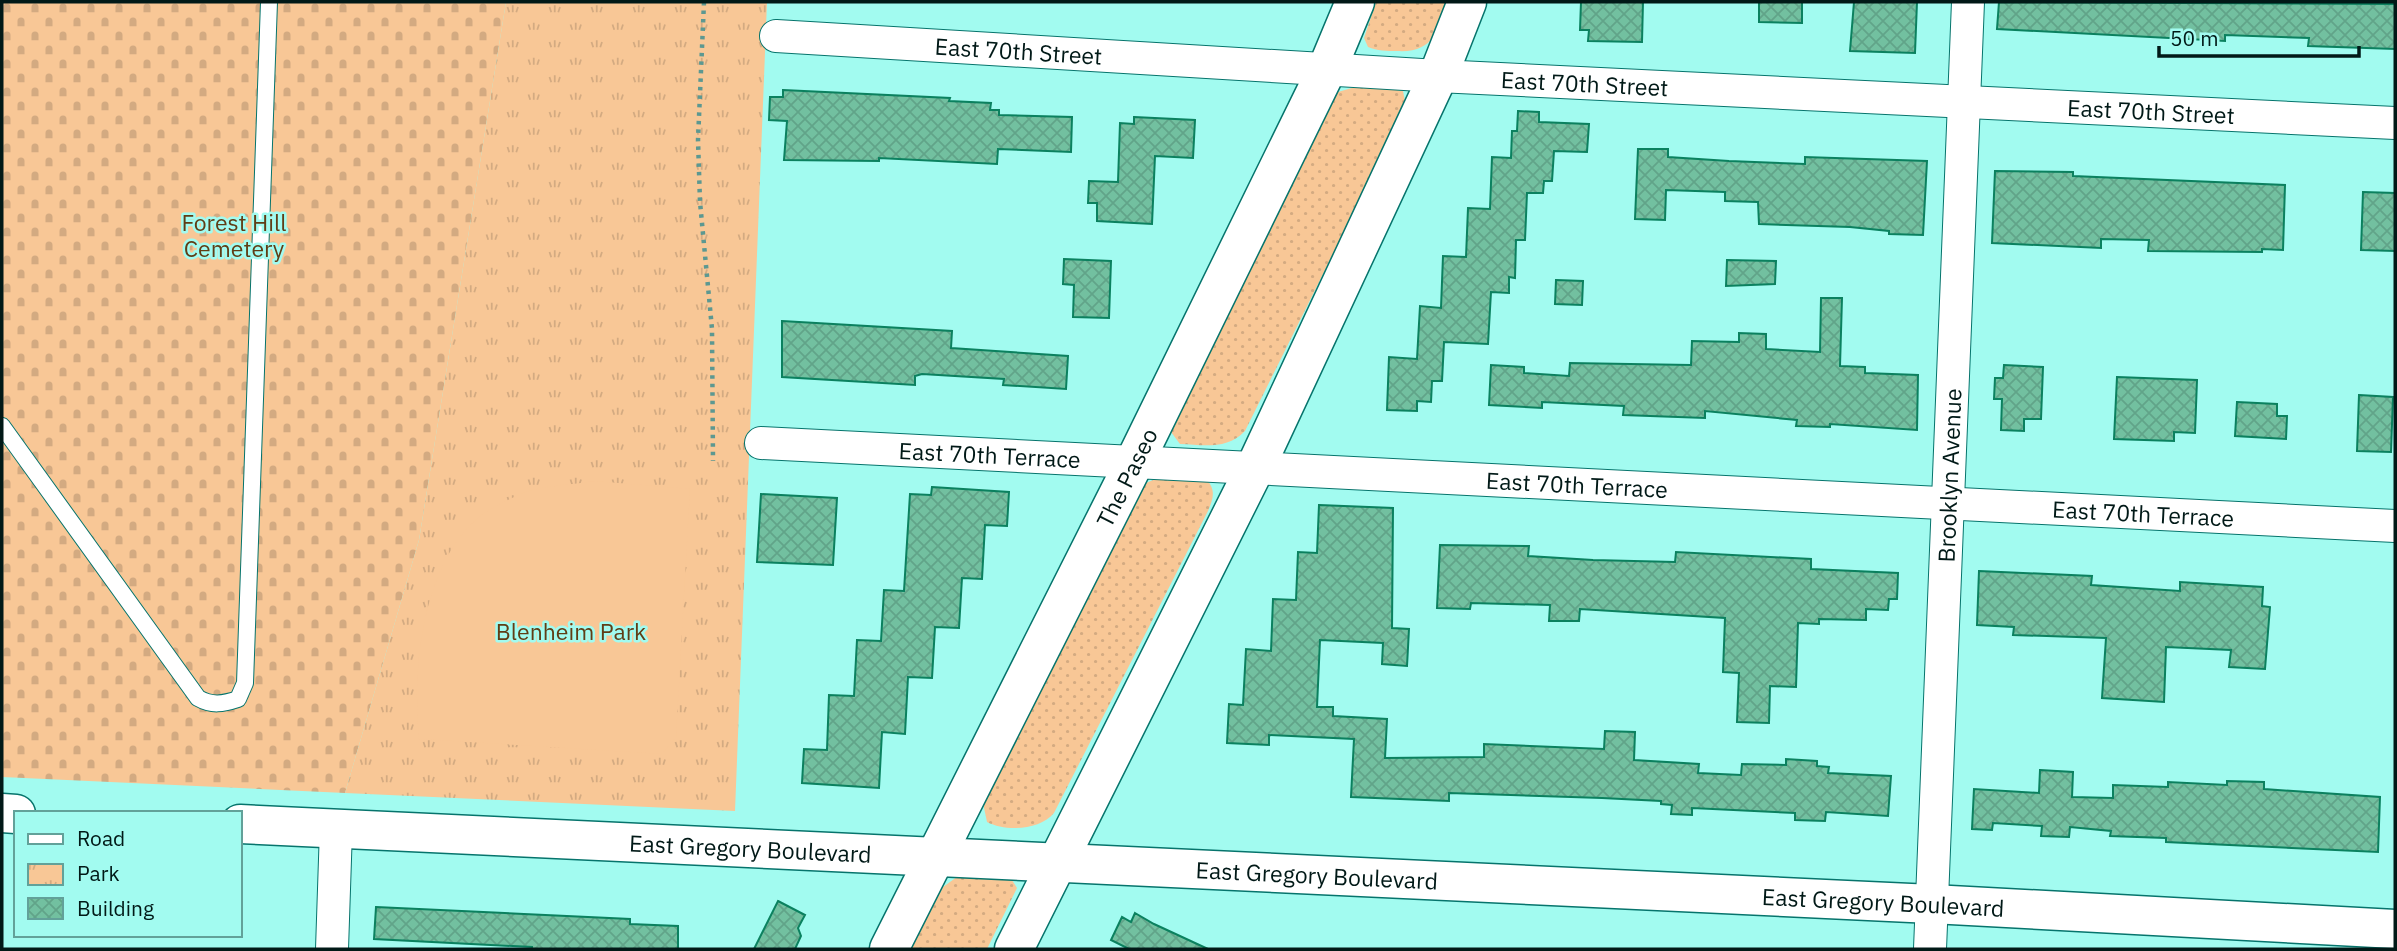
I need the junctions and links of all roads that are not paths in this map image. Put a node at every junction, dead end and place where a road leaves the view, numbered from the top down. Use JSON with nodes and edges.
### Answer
{"nodes":[{"id":1,"x":270,"y":2,"type":"edge"},
{"id":2,"x":1356,"y":2,"type":"edge"},
{"id":3,"x":1467,"y":2,"type":"edge"},
{"id":4,"x":1968,"y":2,"type":"edge"},
{"id":5,"x":776,"y":36,"type":"dead end"},
{"id":6,"x":1327,"y":69,"type":"junction"},
{"id":7,"x":1437,"y":76,"type":"junction"},
{"id":8,"x":1964,"y":101,"type":"junction"},
{"id":9,"x":2395,"y":123,"type":"edge"},
{"id":10,"x":2,"y":426,"type":"edge"},
{"id":11,"x":761,"y":443,"type":"dead end"},
{"id":12,"x":1135,"y":461,"type":"junction"},
{"id":13,"x":1256,"y":466,"type":"junction"},
{"id":14,"x":1948,"y":503,"type":"junction"},
{"id":15,"x":2395,"y":526,"type":"edge"},
{"id":16,"x":242,"y":824,"type":"edge"},
{"id":17,"x":336,"y":829,"type":"junction"},
{"id":18,"x":936,"y":856,"type":"junction"},
{"id":19,"x":1059,"y":862,"type":"junction"},
{"id":20,"x":1932,"y":904,"type":"junction"},
{"id":21,"x":2395,"y":929,"type":"edge"},
{"id":22,"x":332,"y":949,"type":"edge"},
{"id":23,"x":889,"y":949,"type":"edge"},
{"id":24,"x":1014,"y":949,"type":"edge"},
{"id":25,"x":1930,"y":949,"type":"edge"}],
"edges":[{"from":1,"to":10,"type":"lane"},
{"from":2,"to":6,"type":"main road","name":"The Paseo"},
{"from":3,"to":7,"type":"main road"},
{"from":4,"to":8,"type":"street","name":"Brooklyn Avenue"},
{"from":5,"to":6,"type":"street","name":"East 70th Street"},
{"from":6,"to":7,"type":"street","name":"East 70th Street"},
{"from":6,"to":12,"type":"main road","name":"The Paseo"},
{"from":7,"to":8,"type":"street","name":"East 70th Street"},
{"from":7,"to":13,"type":"main road"},
{"from":8,"to":9,"type":"street","name":"East 70th Street"},
{"from":8,"to":14,"type":"street","name":"Brooklyn Avenue"},
{"from":11,"to":12,"type":"street","name":"East 70th Terrace"},
{"from":12,"to":13,"type":"street","name":"East 70th Terrace"},
{"from":12,"to":18,"type":"main road","name":"The Paseo"},
{"from":13,"to":14,"type":"street","name":"East 70th Terrace"},
{"from":13,"to":19,"type":"main road"},
{"from":14,"to":15,"type":"street","name":"East 70th Terrace"},
{"from":14,"to":20,"type":"street","name":"Brooklyn Avenue"},
{"from":16,"to":17,"type":"main road","name":"East Gregory Boulevard"},
{"from":17,"to":18,"type":"main road","name":"East Gregory Boulevard"},
{"from":17,"to":22,"type":"street"},
{"from":18,"to":19,"type":"main road","name":"East Gregory Boulevard"},
{"from":18,"to":23,"type":"main road","name":"The Paseo"},
{"from":19,"to":20,"type":"main road","name":"East Gregory Boulevard"},
{"from":19,"to":24,"type":"main road"},
{"from":20,"to":21,"type":"main road","name":"East Gregory Boulevard"},
{"from":20,"to":25,"type":"street","name":"Brooklyn Avenue"}]}
